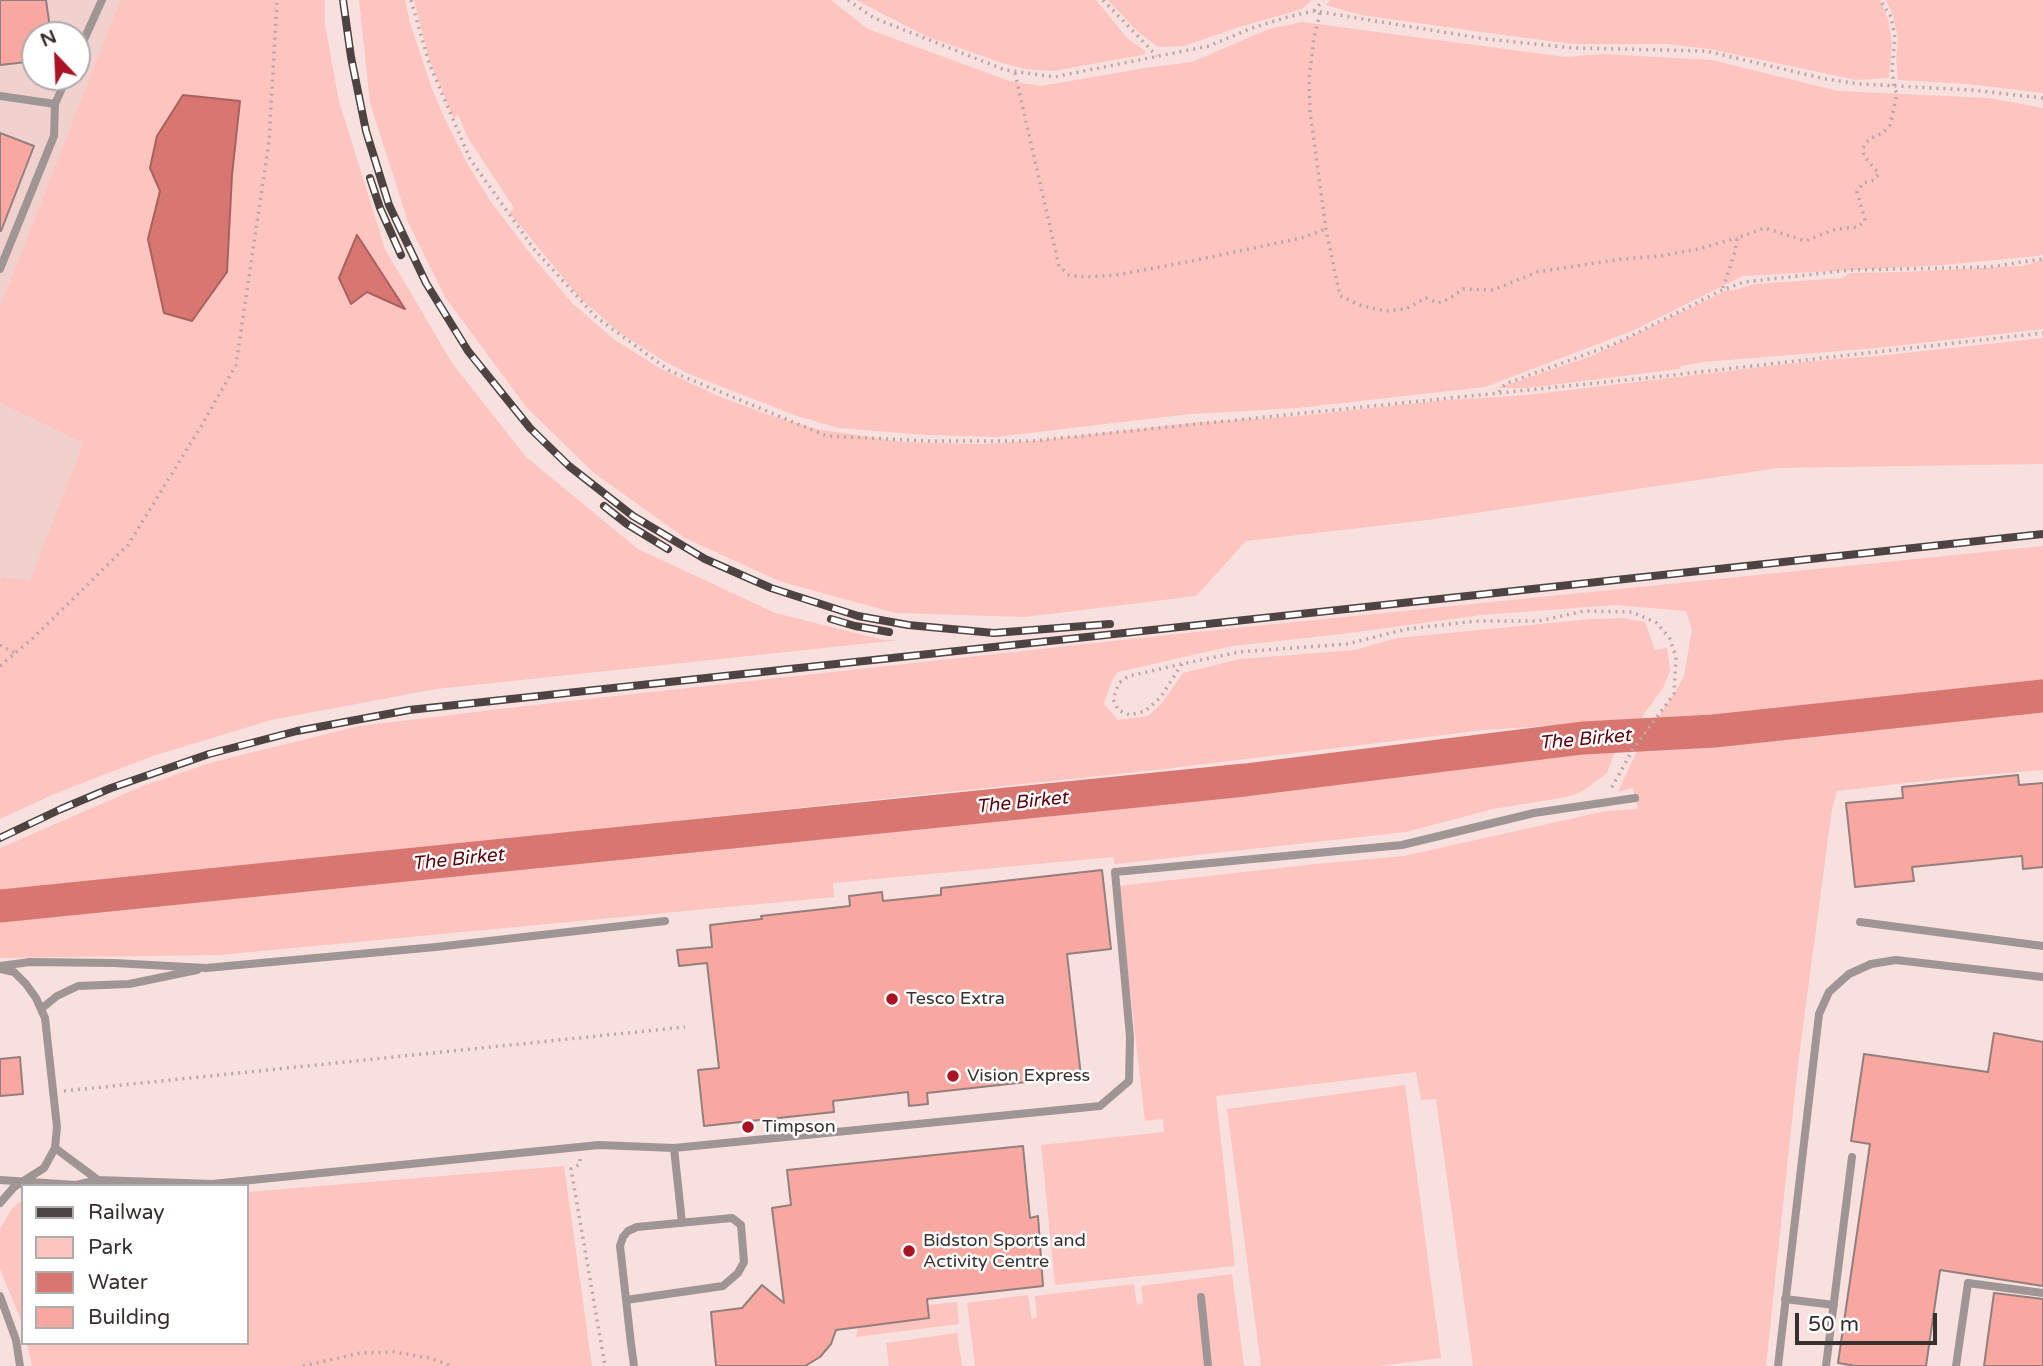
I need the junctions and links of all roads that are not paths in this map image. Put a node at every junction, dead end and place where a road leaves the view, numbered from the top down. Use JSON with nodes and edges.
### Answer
{"nodes":[{"id":1,"x":102,"y":0,"type":"edge"},
{"id":2,"x":91,"y":24,"type":"edge"},
{"id":3,"x":61,"y":91,"type":"edge"},
{"id":4,"x":0,"y":96,"type":"edge"},
{"id":5,"x":55,"y":104,"type":"junction"},
{"id":6,"x":0,"y":269,"type":"edge"},
{"id":7,"x":1635,"y":798,"type":"dead end"},
{"id":8,"x":665,"y":921,"type":"dead end"},
{"id":9,"x":1860,"y":922,"type":"dead end"},
{"id":10,"x":2043,"y":946,"type":"edge"},
{"id":11,"x":0,"y":968,"type":"edge"},
{"id":12,"x":206,"y":968,"type":"junction"},
{"id":13,"x":2043,"y":977,"type":"edge"},
{"id":14,"x":41,"y":1009,"type":"junction"},
{"id":15,"x":55,"y":1148,"type":"junction"},
{"id":16,"x":674,"y":1148,"type":"junction"},
{"id":17,"x":1853,"y":1157,"type":"dead end"},
{"id":18,"x":0,"y":1180,"type":"edge"},
{"id":19,"x":98,"y":1180,"type":"junction"},
{"id":20,"x":26,"y":1181,"type":"junction"},
{"id":21,"x":64,"y":1184,"type":"edge"},
{"id":22,"x":80,"y":1184,"type":"edge"},
{"id":23,"x":0,"y":1203,"type":"edge"},
{"id":24,"x":682,"y":1223,"type":"junction"},
{"id":25,"x":2043,"y":1293,"type":"edge"},
{"id":26,"x":0,"y":1296,"type":"edge"},
{"id":27,"x":1201,"y":1297,"type":"dead end"},
{"id":28,"x":1785,"y":1299,"type":"junction"},
{"id":29,"x":626,"y":1300,"type":"junction"},
{"id":30,"x":1834,"y":1305,"type":"junction"},
{"id":31,"x":20,"y":1366,"type":"edge"},
{"id":32,"x":634,"y":1366,"type":"edge"},
{"id":33,"x":1208,"y":1366,"type":"edge"},
{"id":34,"x":1778,"y":1366,"type":"edge"},
{"id":35,"x":1826,"y":1366,"type":"edge"},
{"id":36,"x":1956,"y":1366,"type":"edge"}],
"edges":[{"from":1,"to":2,"type":"lane"},
{"from":3,"to":5,"type":"lane"},
{"from":4,"to":5,"type":"lane"},
{"from":5,"to":6,"type":"lane"},
{"from":7,"to":16,"type":"lane"},
{"from":8,"to":12,"type":"lane"},
{"from":9,"to":10,"type":"lane"},
{"from":11,"to":12,"type":"lane"},
{"from":11,"to":14,"type":"lane"},
{"from":12,"to":14,"type":"lane"},
{"from":13,"to":28,"type":"lane"},
{"from":14,"to":15,"type":"lane"},
{"from":15,"to":19,"type":"lane"},
{"from":15,"to":20,"type":"lane"},
{"from":16,"to":19,"type":"lane"},
{"from":16,"to":24,"type":"lane"},
{"from":17,"to":30,"type":"lane"},
{"from":18,"to":20,"type":"lane"},
{"from":19,"to":22,"type":"lane"},
{"from":20,"to":21,"type":"lane"},
{"from":20,"to":23,"type":"lane"},
{"from":24,"to":29,"type":"lane"},
{"from":24,"to":29,"type":"lane"},
{"from":25,"to":36,"type":"lane"},
{"from":26,"to":31,"type":"lane"},
{"from":27,"to":33,"type":"lane"},
{"from":28,"to":30,"type":"lane"},
{"from":28,"to":34,"type":"lane"},
{"from":29,"to":32,"type":"lane"},
{"from":30,"to":35,"type":"lane"}]}
